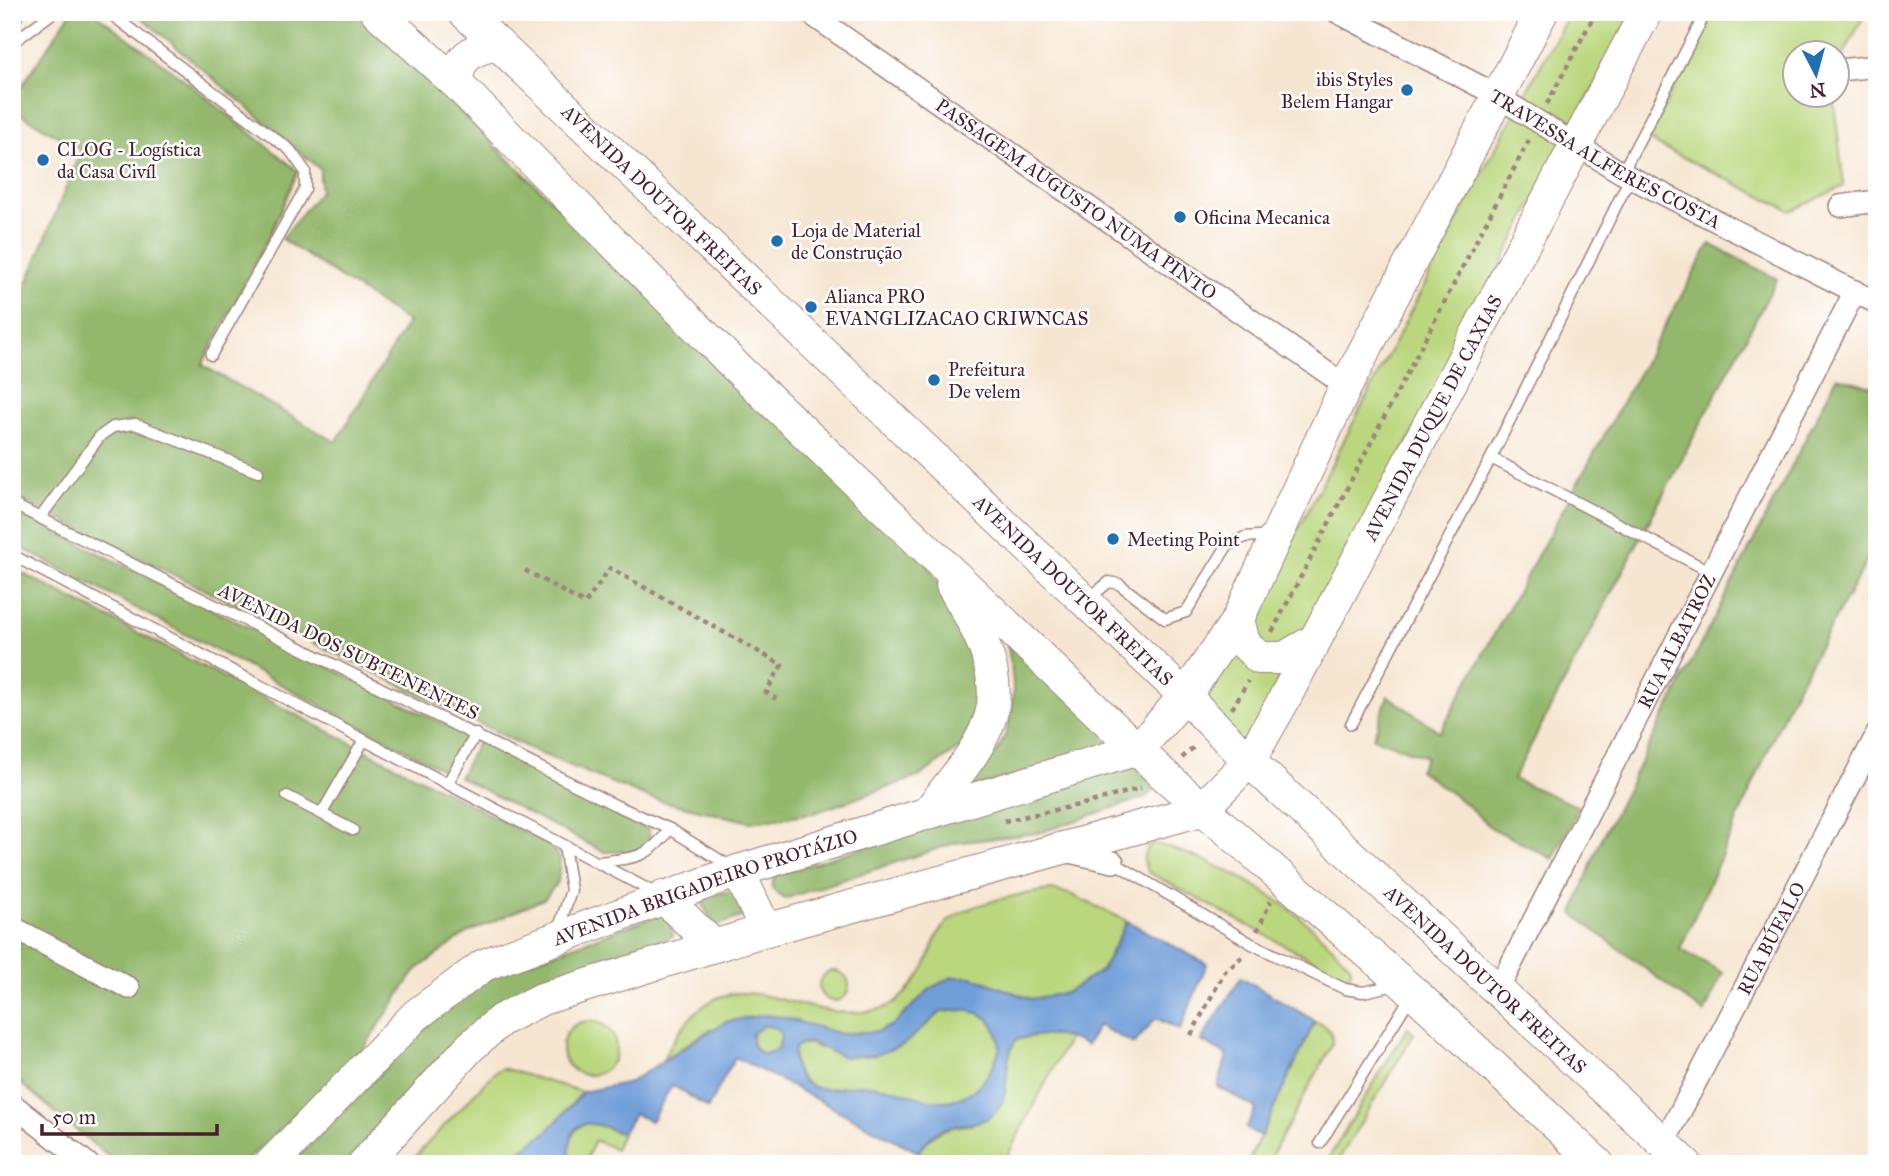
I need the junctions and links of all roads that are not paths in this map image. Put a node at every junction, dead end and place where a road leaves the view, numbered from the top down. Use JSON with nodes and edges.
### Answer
{"nodes":[{"id":1,"x":18,"y":12,"type":"edge"},
{"id":2,"x":54,"y":12,"type":"edge"},
{"id":3,"x":108,"y":12,"type":"edge"},
{"id":4,"x":377,"y":12,"type":"edge"},
{"id":5,"x":464,"y":12,"type":"edge"},
{"id":6,"x":808,"y":12,"type":"edge"},
{"id":7,"x":1338,"y":12,"type":"edge"},
{"id":8,"x":1542,"y":12,"type":"edge"},
{"id":9,"x":1646,"y":12,"type":"edge"},
{"id":10,"x":1706,"y":12,"type":"edge"},
{"id":11,"x":12,"y":32,"type":"edge"},
{"id":12,"x":12,"y":43,"type":"edge"},
{"id":13,"x":497,"y":44,"type":"junction"},
{"id":14,"x":1877,"y":66,"type":"edge"},
{"id":15,"x":1850,"y":69,"type":"edge"},
{"id":16,"x":457,"y":84,"type":"junction"},
{"id":17,"x":1497,"y":96,"type":"junction"},
{"id":18,"x":1577,"y":143,"type":"junction"},
{"id":19,"x":1626,"y":175,"type":"junction"},
{"id":20,"x":1877,"y":201,"type":"edge"},
{"id":21,"x":1840,"y":206,"type":"dead end"},
{"id":22,"x":1855,"y":291,"type":"junction"},
{"id":23,"x":1877,"y":303,"type":"edge"},
{"id":24,"x":211,"y":355,"type":"dead end"},
{"id":25,"x":1346,"y":386,"type":"junction"},
{"id":26,"x":1491,"y":458,"type":"junction"},
{"id":27,"x":258,"y":472,"type":"dead end"},
{"id":28,"x":12,"y":504,"type":"edge"},
{"id":29,"x":40,"y":518,"type":"junction"},
{"id":30,"x":1276,"y":535,"type":"junction"},
{"id":31,"x":12,"y":555,"type":"edge"},
{"id":32,"x":935,"y":556,"type":"junction"},
{"id":33,"x":1713,"y":573,"type":"junction"},
{"id":34,"x":1085,"y":602,"type":"junction"},
{"id":35,"x":1238,"y":619,"type":"junction"},
{"id":36,"x":1315,"y":640,"type":"junction"},
{"id":37,"x":1185,"y":696,"type":"junction"},
{"id":38,"x":1351,"y":724,"type":"dead end"},
{"id":39,"x":476,"y":734,"type":"junction"},
{"id":40,"x":1877,"y":734,"type":"edge"},
{"id":41,"x":364,"y":740,"type":"junction"},
{"id":42,"x":1138,"y":749,"type":"junction"},
{"id":43,"x":1248,"y":761,"type":"junction"},
{"id":44,"x":447,"y":784,"type":"junction"},
{"id":45,"x":287,"y":796,"type":"dead end"},
{"id":46,"x":1201,"y":810,"type":"junction"},
{"id":47,"x":323,"y":814,"type":"junction"},
{"id":48,"x":927,"y":814,"type":"junction"},
{"id":49,"x":353,"y":830,"type":"dead end"},
{"id":50,"x":670,"y":830,"type":"junction"},
{"id":51,"x":564,"y":846,"type":"junction"},
{"id":52,"x":1053,"y":848,"type":"junction"},
{"id":53,"x":597,"y":862,"type":"junction"},
{"id":54,"x":1113,"y":862,"type":"joint"},
{"id":55,"x":738,"y":871,"type":"junction"},
{"id":56,"x":663,"y":897,"type":"junction"},
{"id":57,"x":12,"y":927,"type":"edge"},
{"id":58,"x":766,"y":930,"type":"junction"},
{"id":59,"x":555,"y":937,"type":"junction"},
{"id":60,"x":714,"y":946,"type":"junction"},
{"id":61,"x":129,"y":988,"type":"dead end"},
{"id":62,"x":1408,"y":988,"type":"junction"},
{"id":63,"x":1497,"y":990,"type":"junction"},
{"id":64,"x":12,"y":1104,"type":"edge"},
{"id":65,"x":1320,"y":1143,"type":"dead end"},
{"id":66,"x":1675,"y":1153,"type":"edge"},
{"id":67,"x":88,"y":1164,"type":"edge"},
{"id":68,"x":271,"y":1164,"type":"edge"},
{"id":69,"x":364,"y":1164,"type":"edge"},
{"id":70,"x":1598,"y":1164,"type":"edge"}],
"edges":[{"from":1,"to":11,"type":"lane"},
{"from":2,"to":12,"type":"lane"},
{"from":3,"to":24,"type":"lane"},
{"from":4,"to":16,"type":"main road"},
{"from":5,"to":13,"type":"main road","name":"AVENIDA DOUTOR FREITAS"},
{"from":6,"to":25,"type":"street","name":"PASSAGEM AUGUSTO NUMA PINTO"},
{"from":7,"to":17,"type":"street","name":"TRAVESSA ALFERES COSTA"},
{"from":8,"to":17,"type":"main road"},
{"from":9,"to":18,"type":"main road","name":"AVENIDA DUQUE DE CAXIAS"},
{"from":10,"to":19,"type":"lane"},
{"from":13,"to":16,"type":"main road"},
{"from":13,"to":34,"type":"main road","name":"AVENIDA DOUTOR FREITAS"},
{"from":14,"to":15,"type":"street"},
{"from":16,"to":32,"type":"main road"},
{"from":17,"to":18,"type":"street","name":"TRAVESSA ALFERES COSTA"},
{"from":17,"to":25,"type":"main road"},
{"from":18,"to":19,"type":"street","name":"TRAVESSA ALFERES COSTA"},
{"from":18,"to":36,"type":"main road","name":"AVENIDA DUQUE DE CAXIAS"},
{"from":19,"to":22,"type":"street","name":"TRAVESSA ALFERES COSTA"},
{"from":19,"to":26,"type":"lane"},
{"from":20,"to":21,"type":"street"},
{"from":22,"to":23,"type":"street","name":"TRAVESSA ALFERES COSTA"},
{"from":22,"to":33,"type":"street","name":"RUA ALBATROZ"},
{"from":25,"to":30,"type":"main road"},
{"from":26,"to":33,"type":"lane"},
{"from":26,"to":38,"type":"lane"},
{"from":27,"to":29,"type":"lane"},
{"from":28,"to":29,"type":"lane","name":"AVENIDA DOS SUBTENENTES"},
{"from":29,"to":39,"type":"lane","name":"AVENIDA DOS SUBTENENTES"},
{"from":30,"to":34,"type":"lane"},
{"from":30,"to":35,"type":"main road"},
{"from":31,"to":41,"type":"lane"},
{"from":32,"to":42,"type":"main road"},
{"from":32,"to":48,"type":"main road"},
{"from":33,"to":63,"type":"street","name":"RUA ALBATROZ"},
{"from":34,"to":37,"type":"main road","name":"AVENIDA DOUTOR FREITAS"},
{"from":35,"to":36,"type":"main road"},
{"from":35,"to":37,"type":"main road"},
{"from":36,"to":43,"type":"main road","name":"AVENIDA DUQUE DE CAXIAS"},
{"from":37,"to":42,"type":"main road"},
{"from":37,"to":43,"type":"main road","name":"AVENIDA DOUTOR FREITAS"},
{"from":39,"to":44,"type":"lane"},
{"from":39,"to":50,"type":"lane","name":"AVENIDA DOS SUBTENENTES"},
{"from":40,"to":66,"type":"street","name":"RUA BÚFALO"},
{"from":41,"to":44,"type":"lane"},
{"from":41,"to":47,"type":"lane"},
{"from":42,"to":46,"type":"main road"},
{"from":42,"to":48,"type":"main road","name":"AVENIDA BRIGADEIRO PROTÁZIO"},
{"from":43,"to":46,"type":"main road","name":"AVENIDA DUQUE DE CAXIAS"},
{"from":43,"to":63,"type":"main road","name":"AVENIDA DOUTOR FREITAS"},
{"from":44,"to":51,"type":"lane"},
{"from":45,"to":47,"type":"lane"},
{"from":46,"to":52,"type":"main road"},
{"from":46,"to":62,"type":"main road"},
{"from":47,"to":49,"type":"lane"},
{"from":48,"to":55,"type":"main road","name":"AVENIDA BRIGADEIRO PROTÁZIO"},
{"from":50,"to":53,"type":"lane"},
{"from":50,"to":55,"type":"lane","name":"AVENIDA DOS SUBTENENTES"},
{"from":51,"to":53,"type":"lane"},
{"from":51,"to":59,"type":"lane"},
{"from":52,"to":54,"type":"street"},
{"from":52,"to":58,"type":"main road"},
{"from":53,"to":56,"type":"lane"},
{"from":54,"to":62,"type":"lane"},
{"from":55,"to":56,"type":"main road","name":"AVENIDA BRIGADEIRO PROTÁZIO"},
{"from":55,"to":58,"type":"main road"},
{"from":56,"to":59,"type":"main road","name":"AVENIDA BRIGADEIRO PROTÁZIO"},
{"from":56,"to":60,"type":"main road"},
{"from":57,"to":61,"type":"street"},
{"from":58,"to":60,"type":"main road"},
{"from":59,"to":68,"type":"main road","name":"AVENIDA BRIGADEIRO PROTÁZIO"},
{"from":60,"to":69,"type":"main road"},
{"from":62,"to":65,"type":"lane"},
{"from":62,"to":70,"type":"main road"},
{"from":63,"to":66,"type":"main road","name":"AVENIDA DOUTOR FREITAS"},
{"from":64,"to":67,"type":"street"}]}
